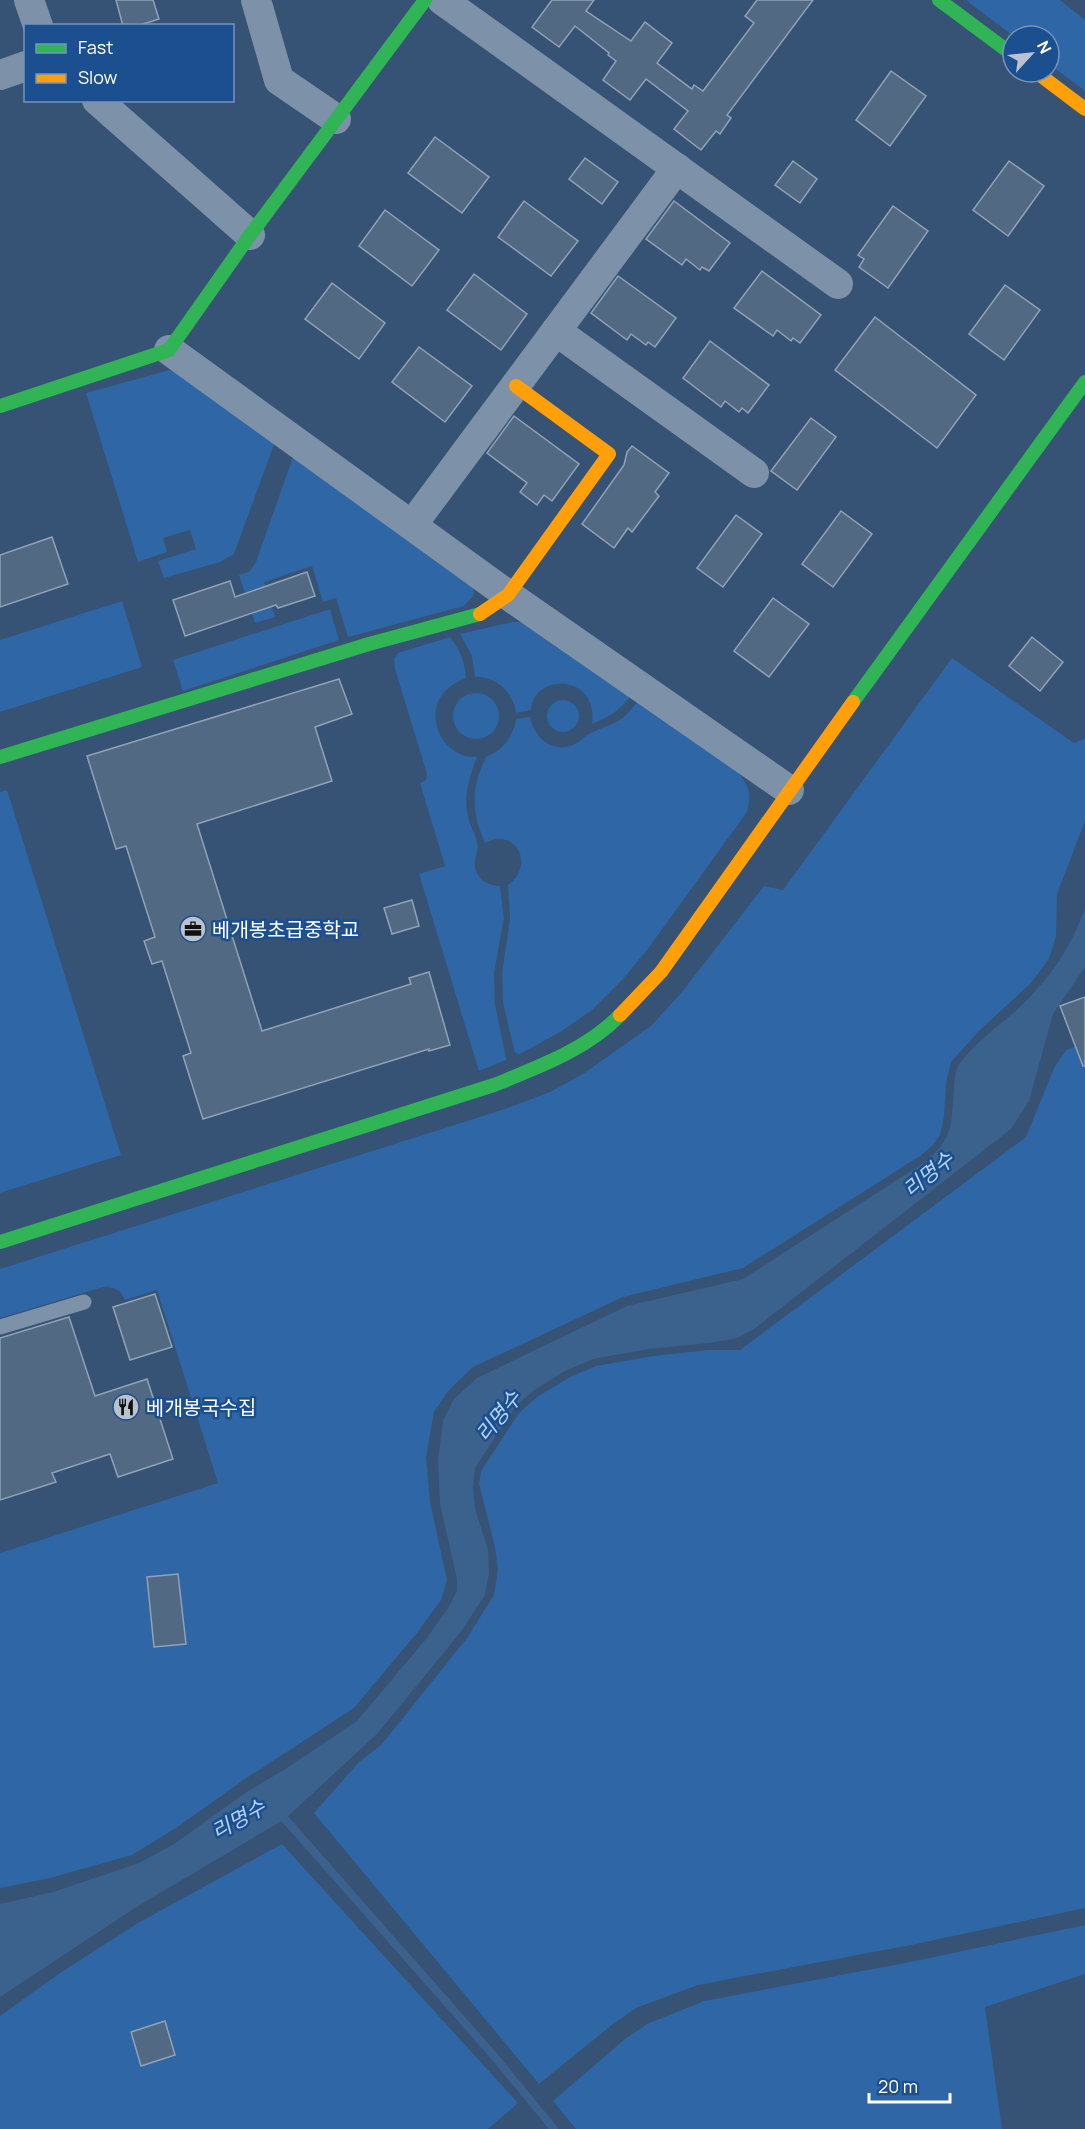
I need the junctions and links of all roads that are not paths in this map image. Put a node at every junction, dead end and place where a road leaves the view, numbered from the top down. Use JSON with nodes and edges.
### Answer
{"nodes":[{"id":1,"x":29,"y":0,"type":"edge"},
{"id":2,"x":256,"y":0,"type":"edge"},
{"id":3,"x":425,"y":0,"type":"edge"},
{"id":4,"x":442,"y":0,"type":"edge"},
{"id":5,"x":939,"y":0,"type":"edge"},
{"id":6,"x":37,"y":24,"type":"edge"},
{"id":7,"x":1001,"y":46,"type":"edge"},
{"id":8,"x":24,"y":67,"type":"edge"},
{"id":9,"x":0,"y":75,"type":"edge"},
{"id":10,"x":1052,"y":84,"type":"edge"},
{"id":11,"x":99,"y":102,"type":"edge"},
{"id":12,"x":1085,"y":109,"type":"edge"},
{"id":13,"x":336,"y":119,"type":"junction"},
{"id":14,"x":677,"y":168,"type":"junction"},
{"id":15,"x":250,"y":235,"type":"junction"},
{"id":16,"x":838,"y":284,"type":"dead end"},
{"id":17,"x":556,"y":332,"type":"junction"},
{"id":18,"x":169,"y":350,"type":"junction"},
{"id":19,"x":1085,"y":382,"type":"edge"},
{"id":20,"x":516,"y":386,"type":"junction"},
{"id":21,"x":0,"y":406,"type":"edge"},
{"id":22,"x":754,"y":474,"type":"dead end"},
{"id":23,"x":412,"y":525,"type":"junction"},
{"id":24,"x":508,"y":595,"type":"junction"},
{"id":25,"x":0,"y":757,"type":"edge"},
{"id":26,"x":789,"y":790,"type":"junction"},
{"id":27,"x":0,"y":1242,"type":"edge"},
{"id":28,"x":84,"y":1302,"type":"dead end"},
{"id":29,"x":0,"y":1327,"type":"edge"}],
"edges":[{"from":1,"to":6,"type":"street"},
{"from":2,"to":13,"type":"street"},
{"from":3,"to":13,"type":"street"},
{"from":4,"to":14,"type":"street"},
{"from":5,"to":7,"type":"street"},
{"from":8,"to":9,"type":"street"},
{"from":10,"to":12,"type":"street"},
{"from":11,"to":15,"type":"street"},
{"from":13,"to":15,"type":"street"},
{"from":14,"to":16,"type":"street"},
{"from":14,"to":17,"type":"street"},
{"from":15,"to":18,"type":"street"},
{"from":17,"to":20,"type":"street"},
{"from":17,"to":22,"type":"street"},
{"from":18,"to":21,"type":"street"},
{"from":18,"to":23,"type":"street"},
{"from":19,"to":26,"type":"street"},
{"from":20,"to":23,"type":"street"},
{"from":20,"to":24,"type":"street"},
{"from":23,"to":24,"type":"street"},
{"from":24,"to":25,"type":"street"},
{"from":24,"to":26,"type":"street"},
{"from":26,"to":27,"type":"street"},
{"from":28,"to":29,"type":"lane"}]}
